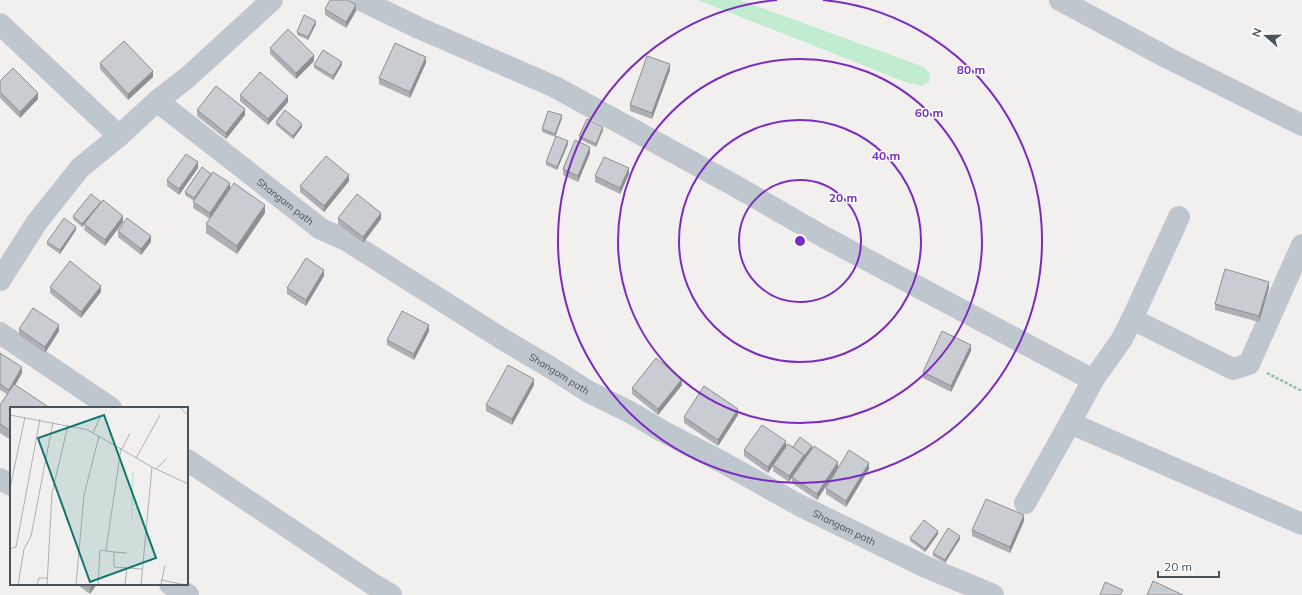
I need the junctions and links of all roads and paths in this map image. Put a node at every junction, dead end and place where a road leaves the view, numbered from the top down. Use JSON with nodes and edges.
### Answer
{"nodes":[{"id":1,"x":272,"y":0,"type":"edge"},
{"id":2,"x":361,"y":0,"type":"edge"},
{"id":3,"x":1060,"y":0,"type":"edge"},
{"id":4,"x":0,"y":24,"type":"edge"},
{"id":5,"x":157,"y":101,"type":"junction"},
{"id":6,"x":1302,"y":125,"type":"edge"},
{"id":7,"x":118,"y":136,"type":"junction"},
{"id":8,"x":1179,"y":217,"type":"dead end"},
{"id":9,"x":1299,"y":259,"type":"edge"},
{"id":10,"x":0,"y":280,"type":"edge"},
{"id":11,"x":1132,"y":319,"type":"junction"},
{"id":12,"x":0,"y":333,"type":"edge"},
{"id":13,"x":1249,"y":364,"type":"junction"},
{"id":14,"x":1093,"y":380,"type":"junction"},
{"id":15,"x":1302,"y":391,"type":"edge"},
{"id":16,"x":110,"y":407,"type":"edge"},
{"id":17,"x":1070,"y":423,"type":"junction"},
{"id":18,"x":188,"y":461,"type":"edge"},
{"id":19,"x":0,"y":479,"type":"edge"},
{"id":20,"x":10,"y":484,"type":"edge"},
{"id":21,"x":1025,"y":503,"type":"dead end"},
{"id":22,"x":1302,"y":524,"type":"edge"},
{"id":23,"x":172,"y":585,"type":"edge"},
{"id":24,"x":188,"y":595,"type":"edge"},
{"id":25,"x":391,"y":595,"type":"edge"},
{"id":26,"x":993,"y":595,"type":"edge"}],
"edges":[{"from":1,"to":5,"type":"street"},
{"from":2,"to":14,"type":"street"},
{"from":3,"to":6,"type":"street"},
{"from":4,"to":7,"type":"street"},
{"from":5,"to":7,"type":"street"},
{"from":5,"to":26,"type":"street","name":"Shangam path"},
{"from":7,"to":10,"type":"street"},
{"from":8,"to":11,"type":"street"},
{"from":9,"to":13,"type":"street"},
{"from":11,"to":13,"type":"street"},
{"from":11,"to":14,"type":"street"},
{"from":12,"to":16,"type":"street"},
{"from":13,"to":15,"type":"path"},
{"from":14,"to":17,"type":"street"},
{"from":17,"to":21,"type":"street"},
{"from":17,"to":22,"type":"street"},
{"from":18,"to":25,"type":"street"},
{"from":19,"to":20,"type":"street"},
{"from":23,"to":24,"type":"street"}]}
